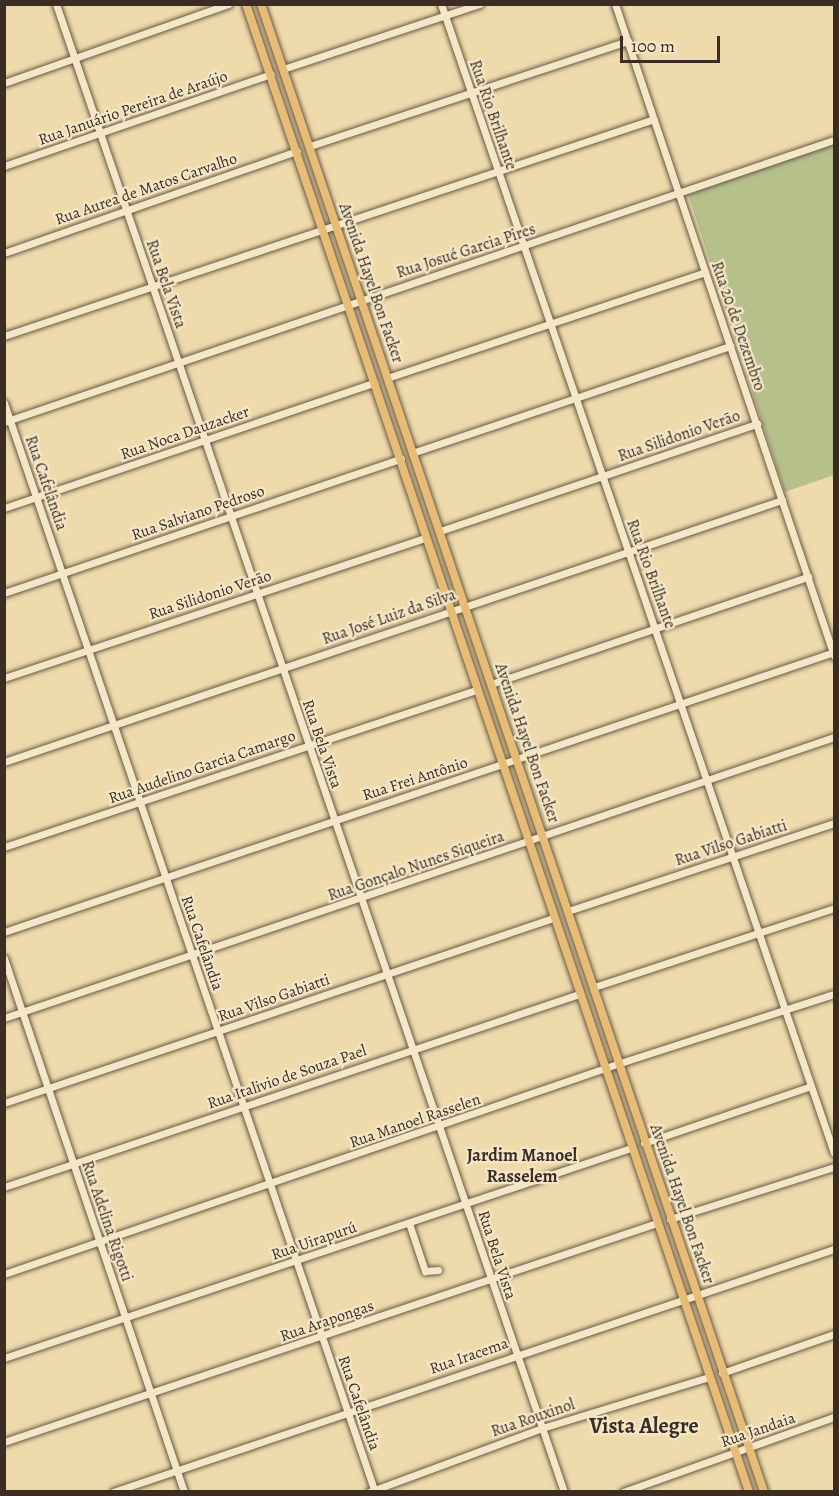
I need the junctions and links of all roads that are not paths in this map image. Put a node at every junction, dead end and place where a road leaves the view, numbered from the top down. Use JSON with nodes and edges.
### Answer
{"nodes":[{"id":1,"x":56,"y":4,"type":"edge"},
{"id":2,"x":228,"y":4,"type":"edge"},
{"id":3,"x":246,"y":4,"type":"edge"},
{"id":4,"x":261,"y":4,"type":"edge"},
{"id":5,"x":441,"y":4,"type":"edge"},
{"id":6,"x":480,"y":4,"type":"edge"},
{"id":7,"x":615,"y":4,"type":"edge"},
{"id":8,"x":445,"y":16,"type":"junction"},
{"id":9,"x":628,"y":41,"type":"junction"},
{"id":10,"x":75,"y":58,"type":"junction"},
{"id":11,"x":283,"y":69,"type":"junction"},
{"id":12,"x":271,"y":74,"type":"junction"},
{"id":13,"x":4,"y":83,"type":"edge"},
{"id":14,"x":471,"y":94,"type":"junction"},
{"id":15,"x":654,"y":118,"type":"junction"},
{"id":16,"x":101,"y":134,"type":"junction"},
{"id":17,"x":834,"y":140,"type":"edge"},
{"id":18,"x":310,"y":146,"type":"junction"},
{"id":19,"x":297,"y":151,"type":"junction"},
{"id":20,"x":4,"y":166,"type":"edge"},
{"id":21,"x":498,"y":170,"type":"junction"},
{"id":22,"x":679,"y":194,"type":"junction"},
{"id":23,"x":128,"y":211,"type":"junction"},
{"id":24,"x":335,"y":223,"type":"junction"},
{"id":25,"x":324,"y":229,"type":"junction"},
{"id":26,"x":524,"y":246,"type":"junction"},
{"id":27,"x":4,"y":253,"type":"edge"},
{"id":28,"x":705,"y":272,"type":"junction"},
{"id":29,"x":153,"y":286,"type":"junction"},
{"id":30,"x":360,"y":300,"type":"junction"},
{"id":31,"x":350,"y":306,"type":"junction"},
{"id":32,"x":551,"y":324,"type":"junction"},
{"id":33,"x":4,"y":336,"type":"edge"},
{"id":34,"x":730,"y":346,"type":"junction"},
{"id":35,"x":179,"y":364,"type":"junction"},
{"id":36,"x":387,"y":378,"type":"junction"},
{"id":37,"x":374,"y":383,"type":"junction"},
{"id":38,"x":576,"y":399,"type":"junction"},
{"id":39,"x":4,"y":403,"type":"edge"},
{"id":40,"x":7,"y":421,"type":"edge"},
{"id":41,"x":757,"y":424,"type":"junction"},
{"id":42,"x":206,"y":442,"type":"junction"},
{"id":43,"x":412,"y":453,"type":"junction"},
{"id":44,"x":400,"y":459,"type":"junction"},
{"id":45,"x":602,"y":476,"type":"junction"},
{"id":46,"x":36,"y":497,"type":"junction"},
{"id":47,"x":782,"y":500,"type":"junction"},
{"id":48,"x":4,"y":508,"type":"edge"},
{"id":49,"x":231,"y":516,"type":"junction"},
{"id":50,"x":440,"y":531,"type":"junction"},
{"id":51,"x":424,"y":538,"type":"junction"},
{"id":52,"x":627,"y":552,"type":"junction"},
{"id":53,"x":62,"y":573,"type":"junction"},
{"id":54,"x":808,"y":577,"type":"junction"},
{"id":55,"x":4,"y":593,"type":"edge"},
{"id":56,"x":256,"y":594,"type":"junction"},
{"id":57,"x":464,"y":605,"type":"junction"},
{"id":58,"x":449,"y":612,"type":"junction"},
{"id":59,"x":656,"y":628,"type":"junction"},
{"id":60,"x":88,"y":650,"type":"junction"},
{"id":61,"x":834,"y":653,"type":"edge"},
{"id":62,"x":282,"y":668,"type":"junction"},
{"id":63,"x":4,"y":678,"type":"edge"},
{"id":64,"x":491,"y":684,"type":"junction"},
{"id":65,"x":476,"y":690,"type":"junction"},
{"id":66,"x":683,"y":704,"type":"junction"},
{"id":67,"x":114,"y":725,"type":"junction"},
{"id":68,"x":834,"y":736,"type":"edge"},
{"id":69,"x":309,"y":745,"type":"junction"},
{"id":70,"x":516,"y":759,"type":"junction"},
{"id":71,"x":4,"y":762,"type":"edge"},
{"id":72,"x":501,"y":765,"type":"junction"},
{"id":73,"x":709,"y":781,"type":"junction"},
{"id":74,"x":140,"y":802,"type":"junction"},
{"id":75,"x":333,"y":821,"type":"junction"},
{"id":76,"x":834,"y":823,"type":"edge"},
{"id":77,"x":542,"y":835,"type":"junction"},
{"id":78,"x":527,"y":842,"type":"junction"},
{"id":79,"x":4,"y":848,"type":"edge"},
{"id":80,"x":735,"y":856,"type":"junction"},
{"id":81,"x":166,"y":878,"type":"junction"},
{"id":82,"x":360,"y":899,"type":"junction"},
{"id":83,"x":834,"y":908,"type":"edge"},
{"id":84,"x":568,"y":911,"type":"junction"},
{"id":85,"x":553,"y":918,"type":"junction"},
{"id":86,"x":4,"y":932,"type":"edge"},
{"id":87,"x":761,"y":933,"type":"junction"},
{"id":88,"x":192,"y":955,"type":"junction"},
{"id":89,"x":4,"y":958,"type":"edge"},
{"id":90,"x":387,"y":973,"type":"junction"},
{"id":91,"x":594,"y":987,"type":"junction"},
{"id":92,"x":579,"y":994,"type":"junction"},
{"id":93,"x":834,"y":994,"type":"edge"},
{"id":94,"x":787,"y":1011,"type":"junction"},
{"id":95,"x":22,"y":1012,"type":"junction"},
{"id":96,"x":4,"y":1018,"type":"edge"},
{"id":97,"x":218,"y":1032,"type":"junction"},
{"id":98,"x":412,"y":1048,"type":"junction"},
{"id":99,"x":620,"y":1063,"type":"junction"},
{"id":100,"x":605,"y":1070,"type":"junction"},
{"id":101,"x":811,"y":1086,"type":"junction"},
{"id":102,"x":48,"y":1089,"type":"junction"},
{"id":103,"x":4,"y":1103,"type":"edge"},
{"id":104,"x":244,"y":1107,"type":"junction"},
{"id":105,"x":439,"y":1127,"type":"junction"},
{"id":106,"x":644,"y":1143,"type":"junction"},
{"id":107,"x":631,"y":1148,"type":"junction"},
{"id":108,"x":834,"y":1153,"type":"edge"},
{"id":109,"x":74,"y":1164,"type":"junction"},
{"id":110,"x":834,"y":1167,"type":"edge"},
{"id":111,"x":270,"y":1184,"type":"junction"},
{"id":112,"x":4,"y":1187,"type":"edge"},
{"id":113,"x":465,"y":1204,"type":"junction"},
{"id":114,"x":670,"y":1219,"type":"junction"},
{"id":115,"x":409,"y":1223,"type":"junction"},
{"id":116,"x":657,"y":1223,"type":"junction"},
{"id":117,"x":100,"y":1242,"type":"junction"},
{"id":118,"x":834,"y":1250,"type":"edge"},
{"id":119,"x":297,"y":1262,"type":"junction"},
{"id":120,"x":438,"y":1270,"type":"dead end"},
{"id":121,"x":4,"y":1274,"type":"edge"},
{"id":122,"x":489,"y":1280,"type":"junction"},
{"id":123,"x":697,"y":1297,"type":"junction"},
{"id":124,"x":685,"y":1301,"type":"junction"},
{"id":125,"x":125,"y":1318,"type":"junction"},
{"id":126,"x":834,"y":1334,"type":"edge"},
{"id":127,"x":322,"y":1337,"type":"junction"},
{"id":128,"x":517,"y":1354,"type":"junction"},
{"id":129,"x":4,"y":1358,"type":"edge"},
{"id":130,"x":722,"y":1373,"type":"junction"},
{"id":131,"x":709,"y":1377,"type":"junction"},
{"id":132,"x":151,"y":1393,"type":"junction"},
{"id":133,"x":348,"y":1412,"type":"junction"},
{"id":134,"x":834,"y":1417,"type":"edge"},
{"id":135,"x":542,"y":1428,"type":"junction"},
{"id":136,"x":4,"y":1442,"type":"edge"},
{"id":137,"x":748,"y":1448,"type":"junction"},
{"id":138,"x":734,"y":1452,"type":"junction"},
{"id":139,"x":177,"y":1470,"type":"junction"},
{"id":140,"x":113,"y":1491,"type":"edge"},
{"id":141,"x":184,"y":1491,"type":"edge"},
{"id":142,"x":372,"y":1491,"type":"edge"},
{"id":143,"x":564,"y":1491,"type":"edge"},
{"id":144,"x":623,"y":1491,"type":"edge"},
{"id":145,"x":749,"y":1491,"type":"edge"},
{"id":146,"x":764,"y":1491,"type":"edge"}],
"edges":[{"from":1,"to":10,"type":"street","name":"Rua Bela Vista"},
{"from":2,"to":10,"type":"street"},
{"from":3,"to":12,"type":"main road","name":"Avenida Hayel Bon Facker"},
{"from":4,"to":11,"type":"main road","name":"Avenida Hayel Bon Facker"},
{"from":5,"to":8,"type":"street","name":"Rua Rio Brilhante"},
{"from":6,"to":8,"type":"street"},
{"from":7,"to":9,"type":"street","name":"Rua 20 de Dezembro"},
{"from":8,"to":11,"type":"street"},
{"from":8,"to":14,"type":"street","name":"Rua Rio Brilhante"},
{"from":9,"to":14,"type":"street"},
{"from":9,"to":15,"type":"street","name":"Rua 20 de Dezembro"},
{"from":10,"to":13,"type":"street"},
{"from":10,"to":16,"type":"street","name":"Rua Bela Vista"},
{"from":11,"to":18,"type":"main road","name":"Avenida Hayel Bon Facker"},
{"from":12,"to":16,"type":"street","name":"Rua Januário Pereira de Araújo"},
{"from":12,"to":19,"type":"main road","name":"Avenida Hayel Bon Facker"},
{"from":14,"to":18,"type":"street"},
{"from":14,"to":21,"type":"street","name":"Rua Rio Brilhante"},
{"from":15,"to":21,"type":"street"},
{"from":15,"to":22,"type":"street","name":"Rua 20 de Dezembro"},
{"from":16,"to":20,"type":"street","name":"Rua Januário Pereira de Araújo"},
{"from":16,"to":23,"type":"street","name":"Rua Bela Vista"},
{"from":17,"to":22,"type":"street","name":"Rua Josué Garcia Pires"},
{"from":18,"to":24,"type":"main road","name":"Avenida Hayel Bon Facker"},
{"from":19,"to":23,"type":"street","name":"Rua Aurea de Matos Carvalho"},
{"from":19,"to":25,"type":"main road","name":"Avenida Hayel Bon Facker"},
{"from":21,"to":24,"type":"street"},
{"from":21,"to":26,"type":"street","name":"Rua Rio Brilhante"},
{"from":22,"to":26,"type":"street","name":"Rua Josué Garcia Pires"},
{"from":22,"to":28,"type":"street","name":"Rua 20 de Dezembro"},
{"from":23,"to":27,"type":"street","name":"Rua Aurea de Matos Carvalho"},
{"from":23,"to":29,"type":"street","name":"Rua Bela Vista"},
{"from":24,"to":25,"type":"street"},
{"from":24,"to":30,"type":"main road","name":"Avenida Hayel Bon Facker"},
{"from":25,"to":29,"type":"street"},
{"from":25,"to":31,"type":"main road","name":"Avenida Hayel Bon Facker"},
{"from":26,"to":30,"type":"street","name":"Rua Josué Garcia Pires"},
{"from":26,"to":32,"type":"street","name":"Rua Rio Brilhante"},
{"from":28,"to":32,"type":"street"},
{"from":28,"to":34,"type":"street","name":"Rua 20 de Dezembro"},
{"from":29,"to":33,"type":"street"},
{"from":29,"to":35,"type":"street","name":"Rua Bela Vista"},
{"from":30,"to":31,"type":"street","name":"Rua Josué Garcia Pires"},
{"from":30,"to":36,"type":"main road","name":"Avenida Hayel Bon Facker"},
{"from":31,"to":35,"type":"street","name":"Rua Josué Garcia Pires"},
{"from":31,"to":37,"type":"main road","name":"Avenida Hayel Bon Facker"},
{"from":32,"to":36,"type":"street"},
{"from":32,"to":38,"type":"street","name":"Rua Rio Brilhante"},
{"from":34,"to":38,"type":"street"},
{"from":34,"to":41,"type":"street","name":"Rua 20 de Dezembro"},
{"from":35,"to":40,"type":"street","name":"Rua Josué Garcia Pires"},
{"from":35,"to":42,"type":"street","name":"Rua Bela Vista"},
{"from":36,"to":43,"type":"main road","name":"Avenida Hayel Bon Facker"},
{"from":37,"to":42,"type":"street","name":"Rua Noca Dauzacker"},
{"from":37,"to":44,"type":"main road","name":"Avenida Hayel Bon Facker"},
{"from":38,"to":43,"type":"street"},
{"from":38,"to":45,"type":"street","name":"Rua Rio Brilhante"},
{"from":39,"to":40,"type":"street","name":"Rua Cafelândia"},
{"from":40,"to":46,"type":"street","name":"Rua Cafelândia"},
{"from":41,"to":45,"type":"street","name":"Rua Silidonio Verão"},
{"from":41,"to":47,"type":"street","name":"Rua 20 de Dezembro"},
{"from":42,"to":46,"type":"street","name":"Rua Noca Dauzacker"},
{"from":42,"to":49,"type":"street","name":"Rua Bela Vista"},
{"from":43,"to":50,"type":"main road","name":"Avenida Hayel Bon Facker"},
{"from":44,"to":49,"type":"street","name":"Rua Salviano Pedroso"},
{"from":44,"to":51,"type":"main road","name":"Avenida Hayel Bon Facker"},
{"from":45,"to":50,"type":"street","name":"Rua Silidonio Verão"},
{"from":45,"to":52,"type":"street","name":"Rua Rio Brilhante"},
{"from":46,"to":48,"type":"street","name":"Rua Noca Dauzacker"},
{"from":46,"to":53,"type":"street","name":"Rua Cafelândia"},
{"from":47,"to":52,"type":"street","name":"Rua José Luiz da Silva"},
{"from":47,"to":54,"type":"street","name":"Rua 20 de Dezembro"},
{"from":49,"to":53,"type":"street","name":"Rua Salviano Pedroso"},
{"from":49,"to":56,"type":"street","name":"Rua Bela Vista"},
{"from":50,"to":57,"type":"main road","name":"Avenida Hayel Bon Facker"},
{"from":51,"to":56,"type":"street","name":"Rua Silidonio Verão"},
{"from":51,"to":58,"type":"main road","name":"Avenida Hayel Bon Facker"},
{"from":52,"to":57,"type":"street","name":"Rua José Luiz da Silva"},
{"from":52,"to":59,"type":"street","name":"Rua Rio Brilhante"},
{"from":53,"to":55,"type":"street","name":"Rua Salviano Pedroso"},
{"from":53,"to":60,"type":"street","name":"Rua Cafelândia"},
{"from":54,"to":59,"type":"street"},
{"from":54,"to":61,"type":"street","name":"Rua 20 de Dezembro"},
{"from":56,"to":60,"type":"street","name":"Rua Silidonio Verão"},
{"from":56,"to":62,"type":"street","name":"Rua Bela Vista"},
{"from":57,"to":58,"type":"street","name":"Rua José Luiz da Silva"},
{"from":57,"to":64,"type":"main road","name":"Avenida Hayel Bon Facker"},
{"from":58,"to":62,"type":"street","name":"Rua José Luiz da Silva"},
{"from":58,"to":65,"type":"main road","name":"Avenida Hayel Bon Facker"},
{"from":59,"to":64,"type":"street"},
{"from":59,"to":66,"type":"street","name":"Rua Rio Brilhante"},
{"from":60,"to":63,"type":"street","name":"Rua Silidonio Verão"},
{"from":60,"to":67,"type":"street","name":"Rua Cafelândia"},
{"from":61,"to":66,"type":"street","name":"Rua Frei Antônio"},
{"from":62,"to":67,"type":"street","name":"Rua José Luiz da Silva"},
{"from":62,"to":69,"type":"street","name":"Rua Bela Vista"},
{"from":64,"to":70,"type":"main road","name":"Avenida Hayel Bon Facker"},
{"from":65,"to":69,"type":"street","name":"Rua Audelino Garcia Camargo"},
{"from":65,"to":72,"type":"main road","name":"Avenida Hayel Bon Facker"},
{"from":66,"to":70,"type":"street","name":"Rua Frei Antônio"},
{"from":66,"to":73,"type":"street","name":"Rua Rio Brilhante"},
{"from":67,"to":71,"type":"street","name":"Rua José Luiz da Silva"},
{"from":67,"to":74,"type":"street","name":"Rua Cafelândia"},
{"from":68,"to":73,"type":"street","name":"Rua Gonçalo Nunes Siqueira"},
{"from":69,"to":74,"type":"street","name":"Rua Audelino Garcia Camargo"},
{"from":69,"to":75,"type":"street","name":"Rua Bela Vista"},
{"from":70,"to":72,"type":"street","name":"Rua Frei Antônio"},
{"from":70,"to":77,"type":"main road","name":"Avenida Hayel Bon Facker"},
{"from":72,"to":75,"type":"street","name":"Rua Frei Antônio"},
{"from":72,"to":78,"type":"main road","name":"Avenida Hayel Bon Facker"},
{"from":73,"to":77,"type":"street","name":"Rua Gonçalo Nunes Siqueira"},
{"from":73,"to":80,"type":"street","name":"Rua Rio Brilhante"},
{"from":74,"to":79,"type":"street","name":"Rua Audelino Garcia Camargo"},
{"from":74,"to":81,"type":"street","name":"Rua Cafelândia"},
{"from":75,"to":81,"type":"street","name":"Rua Frei Antônio"},
{"from":75,"to":82,"type":"street","name":"Rua Bela Vista"},
{"from":76,"to":80,"type":"street","name":"Rua Vilso Gabiatti"},
{"from":77,"to":78,"type":"street","name":"Rua Gonçalo Nunes Siqueira"},
{"from":77,"to":84,"type":"main road","name":"Avenida Hayel Bon Facker"},
{"from":78,"to":82,"type":"street","name":"Rua Gonçalo Nunes Siqueira"},
{"from":78,"to":85,"type":"main road","name":"Avenida Hayel Bon Facker"},
{"from":80,"to":84,"type":"street","name":"Rua Vilso Gabiatti"},
{"from":80,"to":87,"type":"street","name":"Rua Rio Brilhante"},
{"from":81,"to":86,"type":"street","name":"Rua Frei Antônio"},
{"from":81,"to":88,"type":"street","name":"Rua Cafelândia"},
{"from":82,"to":88,"type":"street","name":"Rua Gonçalo Nunes Siqueira"},
{"from":82,"to":90,"type":"street","name":"Rua Bela Vista"},
{"from":83,"to":87,"type":"street"},
{"from":84,"to":91,"type":"main road","name":"Avenida Hayel Bon Facker"},
{"from":85,"to":90,"type":"street","name":"Rua Vilso Gabiatti"},
{"from":85,"to":92,"type":"main road","name":"Avenida Hayel Bon Facker"},
{"from":87,"to":91,"type":"street"},
{"from":87,"to":94,"type":"street","name":"Rua Rio Brilhante"},
{"from":88,"to":95,"type":"street","name":"Rua Gonçalo Nunes Siqueira"},
{"from":88,"to":97,"type":"street","name":"Rua Cafelândia"},
{"from":89,"to":95,"type":"street","name":"Rua Adelina Rigotti"},
{"from":90,"to":97,"type":"street","name":"Rua Vilso Gabiatti"},
{"from":90,"to":98,"type":"street","name":"Rua Bela Vista"},
{"from":91,"to":99,"type":"main road","name":"Avenida Hayel Bon Facker"},
{"from":92,"to":98,"type":"street","name":"Rua Italivio de Souza Pael"},
{"from":92,"to":100,"type":"main road","name":"Avenida Hayel Bon Facker"},
{"from":93,"to":94,"type":"street","name":"Rua Manoel Rasselen"},
{"from":94,"to":99,"type":"street","name":"Rua Manoel Rasselen"},
{"from":94,"to":101,"type":"street","name":"Rua Rio Brilhante"},
{"from":95,"to":96,"type":"street","name":"Rua Gonçalo Nunes Siqueira"},
{"from":95,"to":102,"type":"street","name":"Rua Adelina Rigotti"},
{"from":97,"to":102,"type":"street","name":"Rua Vilso Gabiatti"},
{"from":97,"to":104,"type":"street","name":"Rua Cafelândia"},
{"from":98,"to":104,"type":"street","name":"Rua Italivio de Souza Pael"},
{"from":98,"to":105,"type":"street","name":"Rua Bela Vista"},
{"from":99,"to":100,"type":"street","name":"Rua Manoel Rasselen"},
{"from":99,"to":106,"type":"main road","name":"Avenida Hayel Bon Facker"},
{"from":100,"to":105,"type":"street","name":"Rua Manoel Rasselen"},
{"from":100,"to":107,"type":"main road","name":"Avenida Hayel Bon Facker"},
{"from":101,"to":106,"type":"street"},
{"from":101,"to":108,"type":"street","name":"Rua Rio Brilhante"},
{"from":102,"to":103,"type":"street","name":"Rua Vilso Gabiatti"},
{"from":102,"to":109,"type":"street","name":"Rua Adelina Rigotti"},
{"from":104,"to":109,"type":"street","name":"Rua Italivio de Souza Pael"},
{"from":104,"to":111,"type":"street","name":"Rua Cafelândia"},
{"from":105,"to":111,"type":"street","name":"Rua Manoel Rasselen"},
{"from":105,"to":113,"type":"street","name":"Rua Bela Vista"},
{"from":106,"to":114,"type":"main road","name":"Avenida Hayel Bon Facker"},
{"from":107,"to":113,"type":"street","name":"Rua Uirapurú"},
{"from":107,"to":116,"type":"main road","name":"Avenida Hayel Bon Facker"},
{"from":109,"to":112,"type":"street","name":"Rua Italivio de Souza Pael"},
{"from":109,"to":117,"type":"street","name":"Rua Adelina Rigotti"},
{"from":110,"to":114,"type":"street"},
{"from":111,"to":117,"type":"street","name":"Rua Manoel Rasselen"},
{"from":111,"to":119,"type":"street","name":"Rua Cafelândia"},
{"from":113,"to":115,"type":"street","name":"Rua Uirapurú"},
{"from":113,"to":122,"type":"street","name":"Rua Bela Vista"},
{"from":114,"to":123,"type":"main road","name":"Avenida Hayel Bon Facker"},
{"from":115,"to":119,"type":"street","name":"Rua Uirapurú"},
{"from":115,"to":120,"type":"street"},
{"from":116,"to":122,"type":"street","name":"Rua Arapongas"},
{"from":116,"to":124,"type":"main road","name":"Avenida Hayel Bon Facker"},
{"from":117,"to":121,"type":"street","name":"Rua Manoel Rasselen"},
{"from":117,"to":125,"type":"street","name":"Rua Adelina Rigotti"},
{"from":118,"to":123,"type":"street","name":"Rua Iracema"},
{"from":119,"to":125,"type":"street","name":"Rua Uirapurú"},
{"from":119,"to":127,"type":"street","name":"Rua Cafelândia"},
{"from":122,"to":127,"type":"street","name":"Rua Arapongas"},
{"from":122,"to":128,"type":"street","name":"Rua Bela Vista"},
{"from":123,"to":124,"type":"street","name":"Rua Iracema"},
{"from":123,"to":130,"type":"main road","name":"Avenida Hayel Bon Facker"},
{"from":124,"to":128,"type":"street","name":"Rua Iracema"},
{"from":124,"to":131,"type":"main road","name":"Avenida Hayel Bon Facker"},
{"from":125,"to":129,"type":"street","name":"Rua Uirapurú"},
{"from":125,"to":132,"type":"street","name":"Rua Adelina Rigotti"},
{"from":126,"to":130,"type":"street"},
{"from":127,"to":132,"type":"street","name":"Rua Arapongas"},
{"from":127,"to":133,"type":"street","name":"Rua Cafelândia"},
{"from":128,"to":133,"type":"street","name":"Rua Iracema"},
{"from":128,"to":135,"type":"street","name":"Rua Bela Vista"},
{"from":130,"to":137,"type":"main road","name":"Avenida Hayel Bon Facker"},
{"from":131,"to":135,"type":"street","name":"Rua Rouxinol"},
{"from":131,"to":138,"type":"main road","name":"Avenida Hayel Bon Facker"},
{"from":132,"to":136,"type":"street","name":"Rua Arapongas"},
{"from":132,"to":139,"type":"street","name":"Rua Adelina Rigotti"},
{"from":133,"to":139,"type":"street","name":"Rua Iracema"},
{"from":133,"to":142,"type":"street","name":"Rua Cafelândia"},
{"from":134,"to":137,"type":"street","name":"Rua Jandaia"},
{"from":135,"to":142,"type":"street","name":"Rua Rouxinol"},
{"from":135,"to":143,"type":"street","name":"Rua Bela Vista"},
{"from":137,"to":138,"type":"street","name":"Rua Jandaia"},
{"from":137,"to":146,"type":"main road","name":"Avenida Hayel Bon Facker"},
{"from":138,"to":144,"type":"street","name":"Rua Jandaia"},
{"from":138,"to":145,"type":"main road","name":"Avenida Hayel Bon Facker"},
{"from":139,"to":140,"type":"street","name":"Rua Iracema"},
{"from":139,"to":141,"type":"street","name":"Rua Adelina Rigotti"}]}
